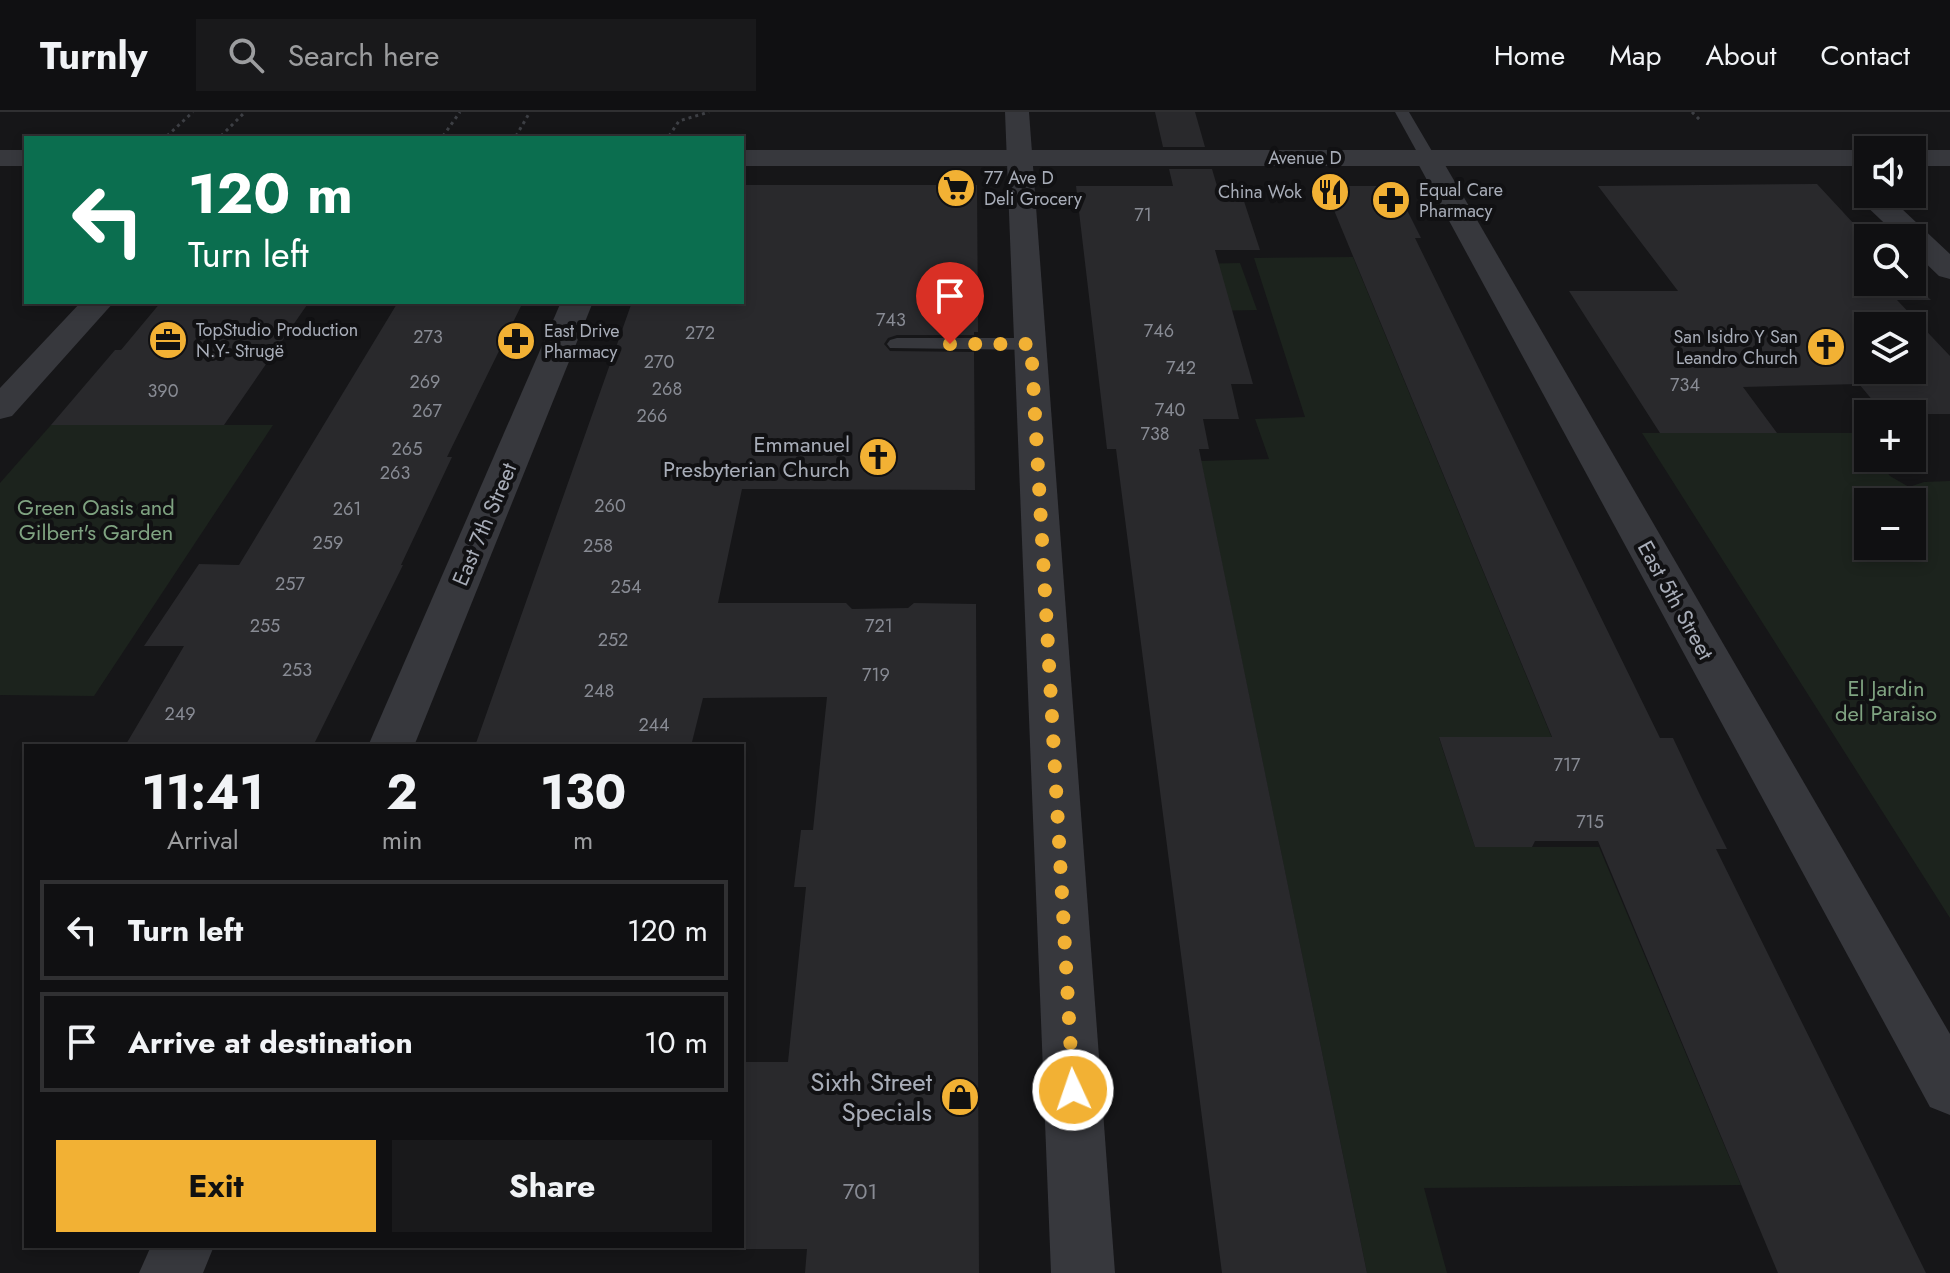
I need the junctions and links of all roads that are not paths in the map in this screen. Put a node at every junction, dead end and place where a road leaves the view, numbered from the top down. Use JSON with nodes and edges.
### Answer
{"nodes":[{"id":1,"x":1017,"y":112,"type":"edge"},
{"id":2,"x":1402,"y":112,"type":"edge"},
{"id":3,"x":1020,"y":157,"type":"junction"},
{"id":4,"x":0,"y":158,"type":"edge"},
{"id":5,"x":24,"y":158,"type":"edge"},
{"id":6,"x":744,"y":158,"type":"edge"},
{"id":7,"x":1428,"y":158,"type":"junction"},
{"id":8,"x":1832,"y":158,"type":"junction"},
{"id":9,"x":1854,"y":158,"type":"edge"},
{"id":10,"x":1926,"y":158,"type":"edge"},
{"id":11,"x":1950,"y":158,"type":"edge"},
{"id":12,"x":1854,"y":179,"type":"edge"},
{"id":13,"x":1885,"y":208,"type":"edge"},
{"id":14,"x":1950,"y":270,"type":"edge"},
{"id":15,"x":96,"y":304,"type":"edge"},
{"id":16,"x":576,"y":304,"type":"edge"},
{"id":17,"x":897,"y":344,"type":"dead end"},
{"id":18,"x":1031,"y":344,"type":"junction"},
{"id":19,"x":0,"y":409,"type":"edge"},
{"id":20,"x":392,"y":744,"type":"edge"},
{"id":21,"x":1950,"y":1088,"type":"edge"},
{"id":22,"x":182,"y":1248,"type":"edge"},
{"id":23,"x":171,"y":1273,"type":"edge"},
{"id":24,"x":1083,"y":1273,"type":"edge"}],
"edges":[{"from":1,"to":3,"type":"street"},
{"from":2,"to":7,"type":"lane","name":"East 5th Street"},
{"from":3,"to":6,"type":"street","name":"Avenue D"},
{"from":3,"to":7,"type":"street","name":"Avenue D"},
{"from":3,"to":18,"type":"street"},
{"from":4,"to":5,"type":"street"},
{"from":7,"to":8,"type":"street","name":"Avenue D"},
{"from":7,"to":21,"type":"street","name":"East 5th Street"},
{"from":8,"to":9,"type":"street","name":"Avenue D"},
{"from":8,"to":12,"type":"street"},
{"from":10,"to":11,"type":"street"},
{"from":13,"to":14,"type":"street"},
{"from":15,"to":19,"type":"street"},
{"from":16,"to":20,"type":"street","name":"East 7th Street"},
{"from":17,"to":18,"type":"lane"},
{"from":18,"to":24,"type":"street"},
{"from":22,"to":23,"type":"street"}]}
